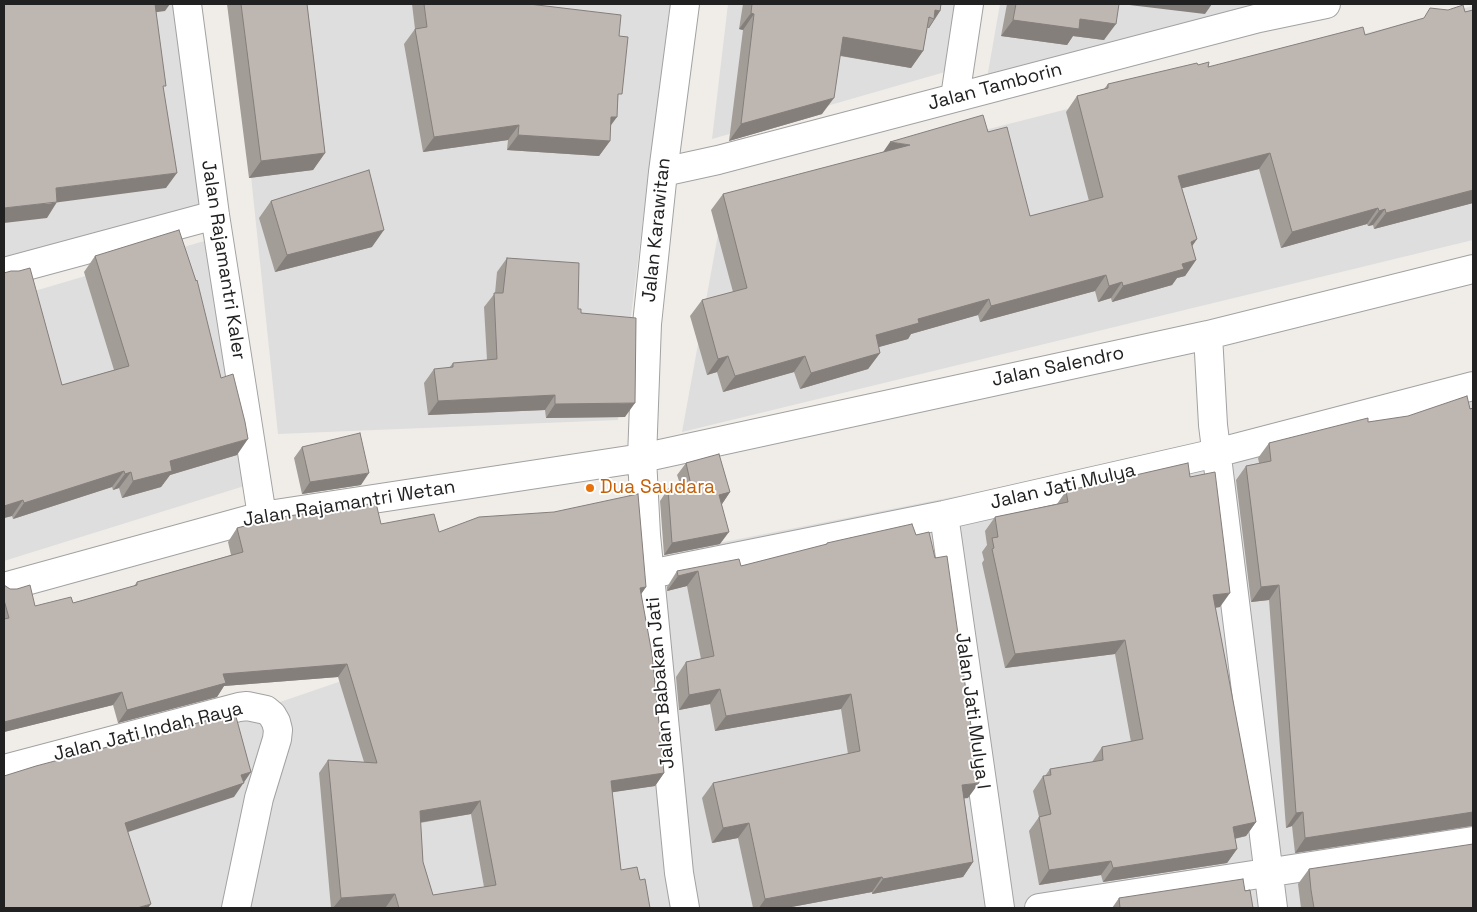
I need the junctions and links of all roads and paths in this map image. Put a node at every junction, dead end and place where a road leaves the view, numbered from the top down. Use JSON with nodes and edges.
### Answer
{"nodes":[{"id":1,"x":187,"y":4,"type":"edge"},
{"id":2,"x":684,"y":4,"type":"edge"},
{"id":3,"x":969,"y":4,"type":"edge"},
{"id":4,"x":1326,"y":4,"type":"edge"},
{"id":5,"x":1259,"y":11,"type":"edge"},
{"id":6,"x":955,"y":98,"type":"junction"},
{"id":7,"x":663,"y":172,"type":"junction"},
{"id":8,"x":215,"y":215,"type":"junction"},
{"id":9,"x":1473,"y":269,"type":"edge"},
{"id":10,"x":4,"y":272,"type":"edge"},
{"id":11,"x":1208,"y":335,"type":"junction"},
{"id":12,"x":1473,"y":386,"type":"edge"},
{"id":13,"x":1216,"y":453,"type":"junction"},
{"id":14,"x":642,"y":458,"type":"junction"},
{"id":15,"x":944,"y":515,"type":"junction"},
{"id":16,"x":262,"y":516,"type":"junction"},
{"id":17,"x":650,"y":574,"type":"junction"},
{"id":18,"x":4,"y":587,"type":"edge"},
{"id":19,"x":4,"y":769,"type":"edge"},
{"id":20,"x":1473,"y":841,"type":"edge"},
{"id":21,"x":1268,"y":872,"type":"junction"},
{"id":22,"x":236,"y":908,"type":"edge"},
{"id":23,"x":685,"y":908,"type":"edge"},
{"id":24,"x":1000,"y":908,"type":"edge"},
{"id":25,"x":1039,"y":908,"type":"edge"},
{"id":26,"x":1273,"y":908,"type":"edge"}],
"edges":[{"from":1,"to":8,"type":"street","name":"Jalan Rajamantri Kaler"},
{"from":2,"to":7,"type":"street","name":"Jalan Karawitan"},
{"from":3,"to":6,"type":"street"},
{"from":4,"to":5,"type":"street","name":"Jalan Tamborin"},
{"from":5,"to":6,"type":"street","name":"Jalan Tamborin"},
{"from":6,"to":7,"type":"street","name":"Jalan Tamborin"},
{"from":7,"to":14,"type":"street","name":"Jalan Karawitan"},
{"from":8,"to":10,"type":"street"},
{"from":8,"to":16,"type":"street","name":"Jalan Rajamantri Kaler"},
{"from":9,"to":11,"type":"street","name":"Jalan Salendro"},
{"from":11,"to":13,"type":"street"},
{"from":11,"to":14,"type":"street","name":"Jalan Salendro"},
{"from":12,"to":13,"type":"street","name":"Jalan Jati Mulya"},
{"from":13,"to":15,"type":"street","name":"Jalan Jati Mulya"},
{"from":13,"to":21,"type":"street"},
{"from":14,"to":16,"type":"street","name":"Jalan Rajamantri Wetan"},
{"from":14,"to":17,"type":"street","name":"Jalan Babakan Jati"},
{"from":15,"to":17,"type":"street","name":"Jalan Jati Mulya"},
{"from":15,"to":24,"type":"street","name":"Jalan Jati Mulya I"},
{"from":16,"to":18,"type":"street","name":"Jalan Rajamantri Wetan"},
{"from":17,"to":23,"type":"street","name":"Jalan Babakan Jati"},
{"from":19,"to":22,"type":"street","name":"Jalan Jati Indah Raya"},
{"from":20,"to":21,"type":"street"},
{"from":21,"to":25,"type":"street"},
{"from":21,"to":26,"type":"street"}]}
